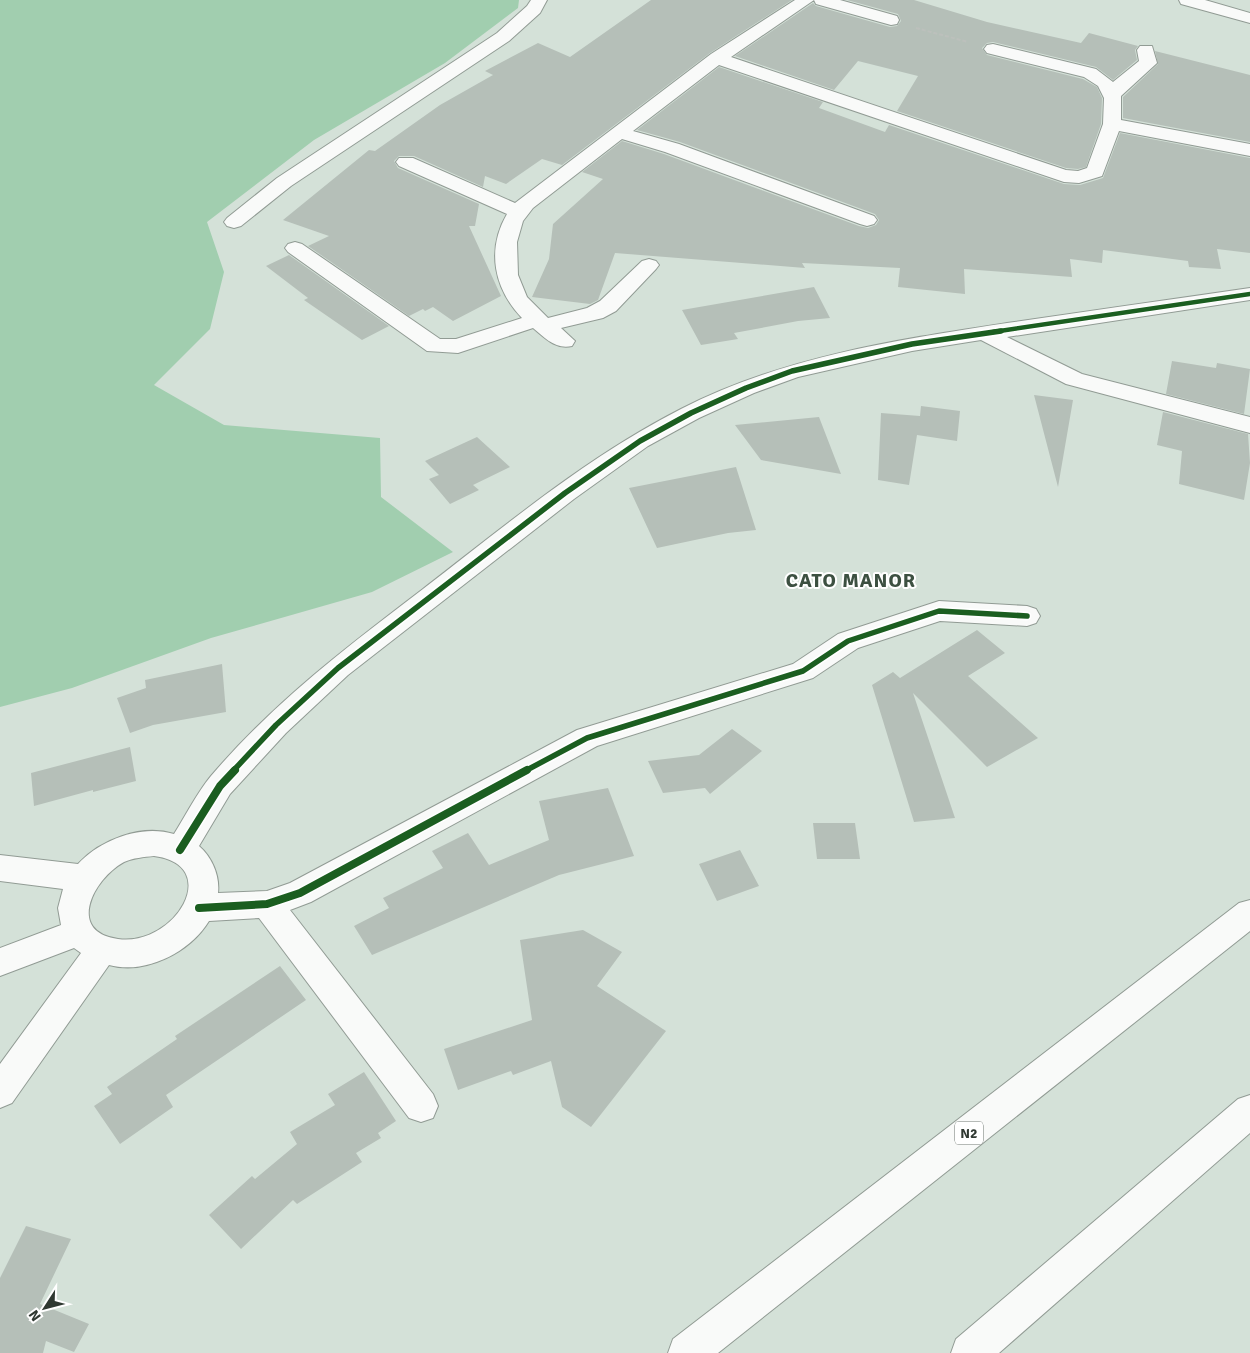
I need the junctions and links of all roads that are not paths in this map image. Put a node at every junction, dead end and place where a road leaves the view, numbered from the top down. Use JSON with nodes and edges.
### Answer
{"nodes":[{"id":1,"x":538,"y":0,"type":"edge"},
{"id":2,"x":806,"y":0,"type":"edge"},
{"id":3,"x":822,"y":0,"type":"edge"},
{"id":4,"x":1187,"y":0,"type":"edge"},
{"id":5,"x":1250,"y":18,"type":"edge"},
{"id":6,"x":891,"y":20,"type":"dead end"},
{"id":7,"x":992,"y":49,"type":"dead end"},
{"id":8,"x":1146,"y":50,"type":"dead end"},
{"id":9,"x":717,"y":58,"type":"junction"},
{"id":10,"x":1112,"y":96,"type":"junction"},
{"id":11,"x":1112,"y":124,"type":"junction"},
{"id":12,"x":620,"y":133,"type":"junction"},
{"id":13,"x":1250,"y":150,"type":"edge"},
{"id":14,"x":406,"y":162,"type":"dead end"},
{"id":15,"x":518,"y":212,"type":"junction"},
{"id":16,"x":867,"y":220,"type":"dead end"},
{"id":17,"x":234,"y":222,"type":"dead end"},
{"id":18,"x":295,"y":248,"type":"dead end"},
{"id":19,"x":649,"y":265,"type":"dead end"},
{"id":20,"x":1250,"y":294,"type":"edge"},
{"id":21,"x":540,"y":323,"type":"junction"},
{"id":22,"x":984,"y":332,"type":"junction"},
{"id":23,"x":564,"y":342,"type":"dead end"},
{"id":24,"x":1250,"y":425,"type":"edge"},
{"id":25,"x":1027,"y":616,"type":"dead end"},
{"id":26,"x":180,"y":850,"type":"junction"},
{"id":27,"x":0,"y":868,"type":"edge"},
{"id":28,"x":83,"y":878,"type":"junction"},
{"id":29,"x":267,"y":904,"type":"junction"},
{"id":30,"x":199,"y":908,"type":"junction"},
{"id":31,"x":1250,"y":913,"type":"edge"},
{"id":32,"x":91,"y":940,"type":"junction"},
{"id":33,"x":0,"y":962,"type":"edge"},
{"id":34,"x":0,"y":1092,"type":"edge"},
{"id":35,"x":421,"y":1106,"type":"dead end"},
{"id":36,"x":1250,"y":1111,"type":"edge"},
{"id":37,"x":687,"y":1353,"type":"edge"},
{"id":38,"x":970,"y":1353,"type":"edge"}],
"edges":[{"from":1,"to":17,"type":"main road"},
{"from":2,"to":9,"type":"main road"},
{"from":3,"to":6,"type":"main road"},
{"from":4,"to":5,"type":"main road"},
{"from":7,"to":10,"type":"main road"},
{"from":8,"to":10,"type":"main road"},
{"from":9,"to":11,"type":"main road"},
{"from":9,"to":12,"type":"main road"},
{"from":10,"to":11,"type":"main road"},
{"from":11,"to":13,"type":"main road"},
{"from":12,"to":15,"type":"main road"},
{"from":12,"to":16,"type":"main road"},
{"from":14,"to":15,"type":"main road"},
{"from":15,"to":21,"type":"main road"},
{"from":18,"to":21,"type":"main road"},
{"from":19,"to":21,"type":"main road"},
{"from":20,"to":22,"type":"main road"},
{"from":21,"to":23,"type":"main road"},
{"from":22,"to":24,"type":"main road"},
{"from":22,"to":26,"type":"main road"},
{"from":25,"to":29,"type":"main road"},
{"from":26,"to":28,"type":"main road"},
{"from":26,"to":30,"type":"main road"},
{"from":27,"to":28,"type":"main road"},
{"from":28,"to":32,"type":"main road"},
{"from":29,"to":30,"type":"main road"},
{"from":29,"to":35,"type":"main road"},
{"from":30,"to":32,"type":"main road"},
{"from":31,"to":37,"type":"main road","number":"N2"},
{"from":32,"to":33,"type":"main road"},
{"from":32,"to":34,"type":"main road"},
{"from":36,"to":38,"type":"main road"}]}
